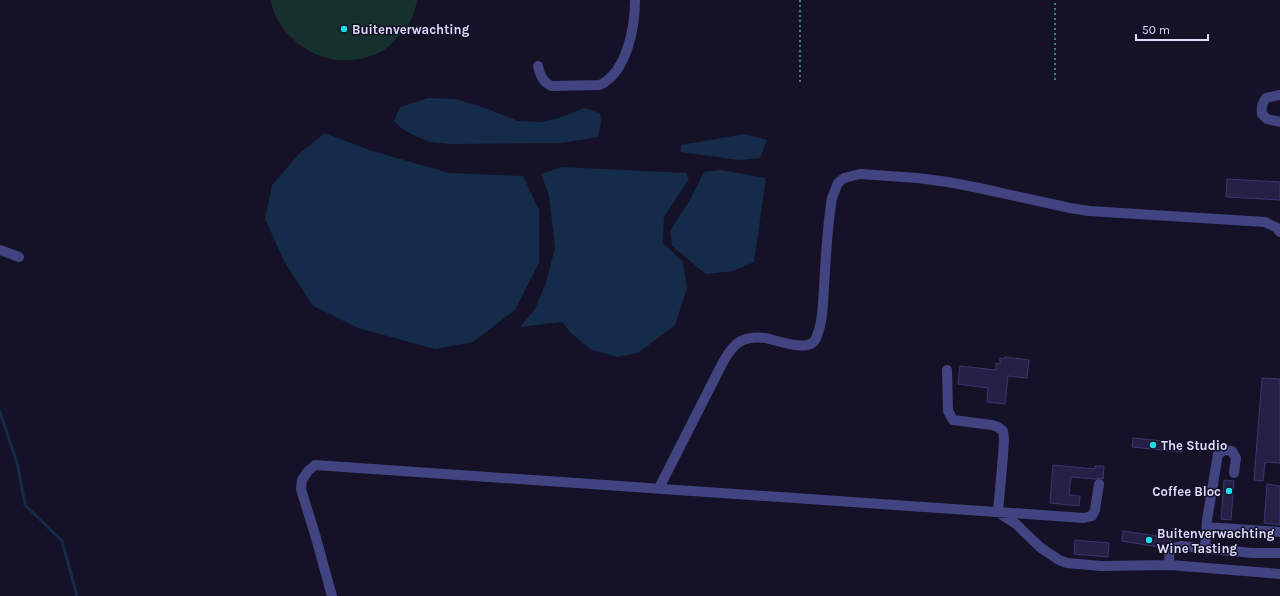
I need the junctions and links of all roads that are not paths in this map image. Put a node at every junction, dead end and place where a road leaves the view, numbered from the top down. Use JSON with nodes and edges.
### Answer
{"nodes":[{"id":1,"x":636,"y":0,"type":"edge"},
{"id":2,"x":538,"y":66,"type":"dead end"},
{"id":3,"x":1280,"y":95,"type":"edge"},
{"id":4,"x":1280,"y":122,"type":"edge"},
{"id":5,"x":1280,"y":232,"type":"edge"},
{"id":6,"x":0,"y":250,"type":"edge"},
{"id":7,"x":19,"y":257,"type":"dead end"},
{"id":8,"x":947,"y":370,"type":"dead end"},
{"id":9,"x":1234,"y":473,"type":"dead end"},
{"id":10,"x":1099,"y":484,"type":"dead end"},
{"id":11,"x":659,"y":488,"type":"junction"},
{"id":12,"x":998,"y":512,"type":"junction"},
{"id":13,"x":1207,"y":527,"type":"junction"},
{"id":14,"x":1280,"y":532,"type":"edge"},
{"id":15,"x":1205,"y":549,"type":"junction"},
{"id":16,"x":1280,"y":553,"type":"edge"},
{"id":17,"x":1170,"y":565,"type":"junction"},
{"id":18,"x":1280,"y":574,"type":"edge"},
{"id":19,"x":332,"y":596,"type":"edge"}],
"edges":[{"from":1,"to":2,"type":"street"},
{"from":3,"to":4,"type":"street"},
{"from":5,"to":11,"type":"street"},
{"from":6,"to":7,"type":"street"},
{"from":8,"to":12,"type":"street"},
{"from":9,"to":13,"type":"street"},
{"from":10,"to":12,"type":"street"},
{"from":11,"to":12,"type":"street"},
{"from":11,"to":19,"type":"street"},
{"from":12,"to":17,"type":"street"},
{"from":13,"to":14,"type":"street"},
{"from":13,"to":15,"type":"street"},
{"from":15,"to":16,"type":"street"},
{"from":15,"to":17,"type":"street"},
{"from":17,"to":18,"type":"street"}]}
